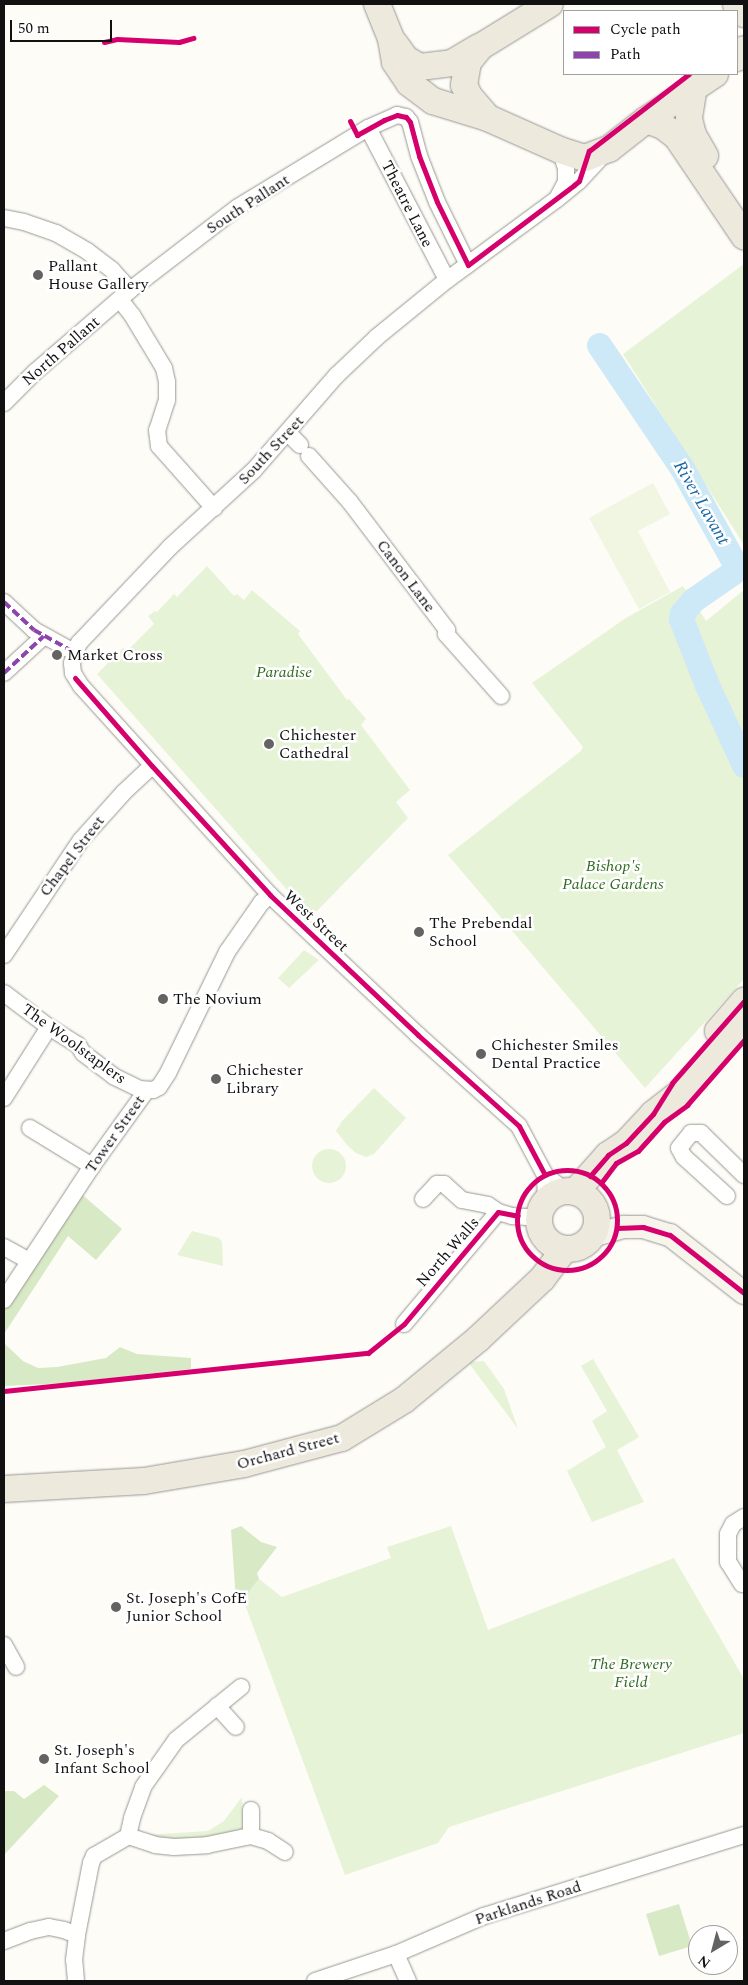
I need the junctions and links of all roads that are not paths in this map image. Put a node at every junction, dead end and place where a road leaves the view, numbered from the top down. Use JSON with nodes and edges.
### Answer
{"nodes":[{"id":1,"x":377,"y":4,"type":"edge"},
{"id":2,"x":550,"y":4,"type":"edge"},
{"id":3,"x":736,"y":4,"type":"edge"},
{"id":4,"x":744,"y":14,"type":"edge"},
{"id":5,"x":391,"y":39,"type":"junction"},
{"id":6,"x":480,"y":47,"type":"junction"},
{"id":7,"x":705,"y":80,"type":"edge"},
{"id":8,"x":488,"y":118,"type":"junction"},
{"id":9,"x":646,"y":120,"type":"junction"},
{"id":10,"x":368,"y":128,"type":"junction"},
{"id":11,"x":609,"y":149,"type":"junction"},
{"id":12,"x":560,"y":150,"type":"junction"},
{"id":13,"x":558,"y":199,"type":"junction"},
{"id":14,"x":744,"y":212,"type":"edge"},
{"id":15,"x":4,"y":218,"type":"edge"},
{"id":16,"x":744,"y":236,"type":"edge"},
{"id":17,"x":473,"y":262,"type":"junction"},
{"id":18,"x":446,"y":280,"type":"junction"},
{"id":19,"x":126,"y":295,"type":"junction"},
{"id":20,"x":4,"y":403,"type":"edge"},
{"id":21,"x":288,"y":433,"type":"junction"},
{"id":22,"x":214,"y":508,"type":"junction"},
{"id":23,"x":4,"y":602,"type":"edge"},
{"id":24,"x":44,"y":636,"type":"junction"},
{"id":25,"x":74,"y":652,"type":"junction"},
{"id":26,"x":4,"y":672,"type":"edge"},
{"id":27,"x":501,"y":696,"type":"dead end"},
{"id":28,"x":152,"y":766,"type":"junction"},
{"id":29,"x":270,"y":895,"type":"junction"},
{"id":30,"x":4,"y":955,"type":"edge"},
{"id":31,"x":4,"y":993,"type":"edge"},
{"id":32,"x":744,"y":1001,"type":"edge"},
{"id":33,"x":744,"y":1022,"type":"edge"},
{"id":34,"x":49,"y":1027,"type":"junction"},
{"id":35,"x":146,"y":1091,"type":"junction"},
{"id":36,"x":4,"y":1098,"type":"edge"},
{"id":37,"x":653,"y":1114,"type":"junction"},
{"id":38,"x":30,"y":1128,"type":"dead end"},
{"id":39,"x":92,"y":1166,"type":"junction"},
{"id":40,"x":744,"y":1175,"type":"edge"},
{"id":41,"x":727,"y":1196,"type":"dead end"},
{"id":42,"x":423,"y":1199,"type":"dead end"},
{"id":43,"x":498,"y":1212,"type":"junction"},
{"id":44,"x":571,"y":1213,"type":"junction"},
{"id":45,"x":4,"y":1248,"type":"edge"},
{"id":46,"x":29,"y":1261,"type":"junction"},
{"id":47,"x":744,"y":1293,"type":"edge"},
{"id":48,"x":4,"y":1300,"type":"edge"},
{"id":49,"x":404,"y":1324,"type":"dead end"},
{"id":50,"x":4,"y":1489,"type":"edge"},
{"id":51,"x":744,"y":1517,"type":"edge"},
{"id":52,"x":742,"y":1584,"type":"dead end"},
{"id":53,"x":4,"y":1645,"type":"edge"},
{"id":54,"x":16,"y":1667,"type":"dead end"},
{"id":55,"x":241,"y":1687,"type":"dead end"},
{"id":56,"x":218,"y":1706,"type":"junction"},
{"id":57,"x":236,"y":1727,"type":"dead end"},
{"id":58,"x":251,"y":1810,"type":"dead end"},
{"id":59,"x":744,"y":1835,"type":"edge"},
{"id":60,"x":128,"y":1836,"type":"junction"},
{"id":61,"x":251,"y":1836,"type":"junction"},
{"id":62,"x":284,"y":1852,"type":"dead end"},
{"id":63,"x":77,"y":1935,"type":"junction"},
{"id":64,"x":4,"y":1941,"type":"edge"},
{"id":65,"x":396,"y":1954,"type":"junction"},
{"id":66,"x":76,"y":1981,"type":"edge"},
{"id":67,"x":314,"y":1981,"type":"edge"},
{"id":68,"x":408,"y":1981,"type":"edge"}],
"edges":[{"from":1,"to":5,"type":"main road"},
{"from":2,"to":6,"type":"main road"},
{"from":3,"to":4,"type":"main road"},
{"from":5,"to":6,"type":"main road"},
{"from":5,"to":8,"type":"main road"},
{"from":6,"to":8,"type":"main road"},
{"from":7,"to":9,"type":"main road"},
{"from":7,"to":14,"type":"main road"},
{"from":8,"to":12,"type":"main road"},
{"from":9,"to":11,"type":"main road"},
{"from":9,"to":16,"type":"main road"},
{"from":10,"to":17,"type":"street","name":"South Pallant"},
{"from":10,"to":18,"type":"street","name":"Theatre Lane"},
{"from":10,"to":19,"type":"street","name":"South Pallant"},
{"from":11,"to":12,"type":"main road"},
{"from":11,"to":13,"type":"street","name":"South Street"},
{"from":12,"to":13,"type":"street"},
{"from":13,"to":17,"type":"street","name":"South Street"},
{"from":15,"to":19,"type":"street"},
{"from":17,"to":18,"type":"street","name":"South Street"},
{"from":18,"to":21,"type":"street","name":"South Street"},
{"from":19,"to":20,"type":"street","name":"North Pallant"},
{"from":19,"to":22,"type":"street"},
{"from":21,"to":22,"type":"street","name":"South Street"},
{"from":21,"to":27,"type":"street","name":"Canon Lane"},
{"from":22,"to":25,"type":"street","name":"South Street"},
{"from":23,"to":24,"type":"street"},
{"from":24,"to":25,"type":"street"},
{"from":24,"to":26,"type":"street"},
{"from":25,"to":28,"type":"street","name":"West Street"},
{"from":28,"to":29,"type":"street","name":"West Street"},
{"from":28,"to":30,"type":"street","name":"Chapel Street"},
{"from":29,"to":35,"type":"street","name":"Tower Street"},
{"from":29,"to":44,"type":"street","name":"West Street"},
{"from":31,"to":34,"type":"street","name":"The Woolstaplers"},
{"from":32,"to":37,"type":"main road"},
{"from":33,"to":37,"type":"main road"},
{"from":34,"to":35,"type":"street","name":"The Woolstaplers"},
{"from":34,"to":36,"type":"street"},
{"from":35,"to":39,"type":"street","name":"Tower Street"},
{"from":37,"to":44,"type":"main road","name":"Orchard Street"},
{"from":38,"to":39,"type":"street"},
{"from":39,"to":46,"type":"street","name":"Tower Street"},
{"from":40,"to":41,"type":"street"},
{"from":42,"to":43,"type":"street"},
{"from":43,"to":44,"type":"street","name":"North Walls"},
{"from":43,"to":49,"type":"street","name":"North Walls"},
{"from":44,"to":47,"type":"street"},
{"from":44,"to":50,"type":"main road","name":"Orchard Street"},
{"from":45,"to":46,"type":"street"},
{"from":46,"to":48,"type":"street","name":"Tower Street"},
{"from":51,"to":52,"type":"street"},
{"from":53,"to":54,"type":"street"},
{"from":55,"to":56,"type":"street"},
{"from":56,"to":57,"type":"street"},
{"from":56,"to":60,"type":"street"},
{"from":58,"to":61,"type":"street"},
{"from":59,"to":65,"type":"street","name":"Parklands Road"},
{"from":60,"to":61,"type":"street"},
{"from":60,"to":63,"type":"street"},
{"from":61,"to":62,"type":"street"},
{"from":63,"to":64,"type":"street"},
{"from":63,"to":66,"type":"street"},
{"from":65,"to":67,"type":"street","name":"Parklands Road"},
{"from":65,"to":68,"type":"street"}]}
